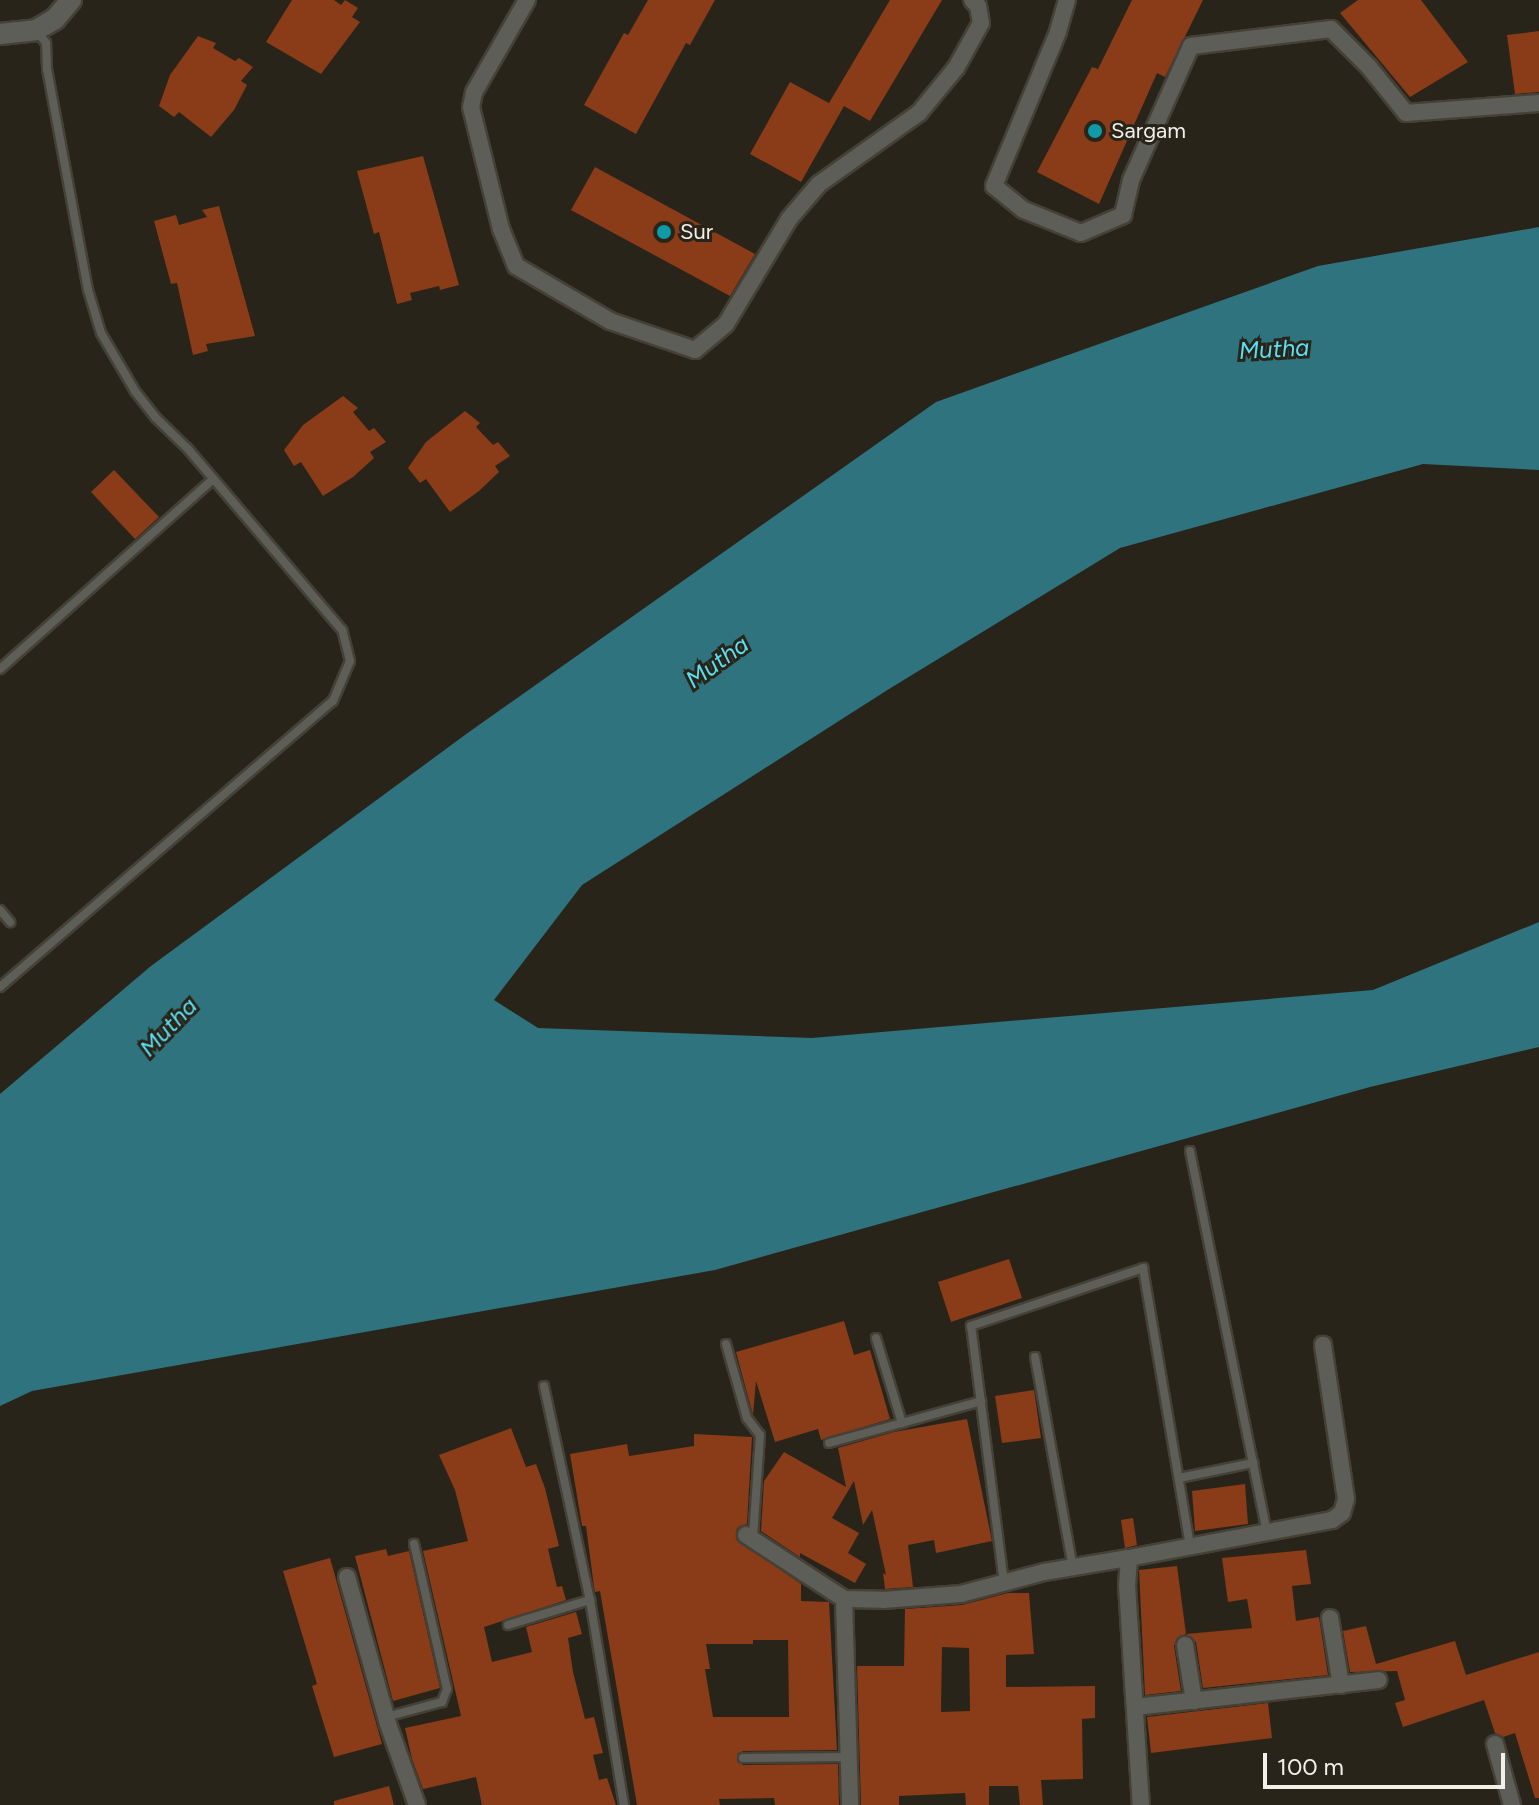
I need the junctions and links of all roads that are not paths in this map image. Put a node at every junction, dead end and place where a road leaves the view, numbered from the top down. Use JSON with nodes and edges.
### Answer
{"nodes":[{"id":1,"x":71,"y":0,"type":"edge"},
{"id":2,"x":527,"y":0,"type":"edge"},
{"id":3,"x":972,"y":0,"type":"edge"},
{"id":4,"x":1067,"y":0,"type":"edge"},
{"id":5,"x":36,"y":30,"type":"junction"},
{"id":6,"x":0,"y":34,"type":"edge"},
{"id":7,"x":1539,"y":103,"type":"edge"},
{"id":8,"x":213,"y":479,"type":"junction"},
{"id":9,"x":0,"y":669,"type":"edge"},
{"id":10,"x":0,"y":910,"type":"edge"},
{"id":11,"x":10,"y":922,"type":"dead end"},
{"id":12,"x":0,"y":987,"type":"edge"},
{"id":13,"x":1190,"y":1151,"type":"dead end"},
{"id":14,"x":876,"y":1338,"type":"dead end"},
{"id":15,"x":726,"y":1344,"type":"dead end"},
{"id":16,"x":1323,"y":1345,"type":"dead end"},
{"id":17,"x":1035,"y":1357,"type":"dead end"},
{"id":18,"x":544,"y":1386,"type":"dead end"},
{"id":19,"x":981,"y":1401,"type":"junction"},
{"id":20,"x":902,"y":1423,"type":"junction"},
{"id":21,"x":829,"y":1443,"type":"dead end"},
{"id":22,"x":1253,"y":1463,"type":"junction"},
{"id":23,"x":1179,"y":1478,"type":"junction"},
{"id":24,"x":1267,"y":1533,"type":"junction"},
{"id":25,"x":750,"y":1538,"type":"joint"},
{"id":26,"x":414,"y":1544,"type":"dead end"},
{"id":27,"x":1190,"y":1547,"type":"junction"},
{"id":28,"x":1129,"y":1558,"type":"junction"},
{"id":29,"x":1073,"y":1569,"type":"junction"},
{"id":30,"x":347,"y":1577,"type":"dead end"},
{"id":31,"x":1004,"y":1583,"type":"junction"},
{"id":32,"x":844,"y":1599,"type":"junction"},
{"id":33,"x":590,"y":1600,"type":"junction"},
{"id":34,"x":1330,"y":1618,"type":"dead end"},
{"id":35,"x":508,"y":1625,"type":"dead end"},
{"id":36,"x":1185,"y":1645,"type":"dead end"},
{"id":37,"x":1379,"y":1680,"type":"dead end"},
{"id":38,"x":1341,"y":1685,"type":"junction"},
{"id":39,"x":1194,"y":1701,"type":"junction"},
{"id":40,"x":1135,"y":1707,"type":"junction"},
{"id":41,"x":386,"y":1717,"type":"junction"},
{"id":42,"x":1495,"y":1744,"type":"dead end"},
{"id":43,"x":848,"y":1757,"type":"junction"},
{"id":44,"x":743,"y":1758,"type":"dead end"},
{"id":45,"x":417,"y":1805,"type":"edge"},
{"id":46,"x":624,"y":1805,"type":"edge"},
{"id":47,"x":850,"y":1805,"type":"edge"},
{"id":48,"x":1141,"y":1805,"type":"edge"},
{"id":49,"x":1512,"y":1805,"type":"edge"}],
"edges":[{"from":1,"to":5,"type":"street"},
{"from":2,"to":3,"type":"street"},
{"from":4,"to":7,"type":"street"},
{"from":5,"to":6,"type":"street"},
{"from":5,"to":8,"type":"lane"},
{"from":8,"to":9,"type":"lane"},
{"from":8,"to":12,"type":"lane"},
{"from":10,"to":11,"type":"lane"},
{"from":13,"to":22,"type":"lane"},
{"from":14,"to":20,"type":"lane"},
{"from":15,"to":25,"type":"lane"},
{"from":16,"to":24,"type":"street"},
{"from":17,"to":29,"type":"lane"},
{"from":18,"to":33,"type":"lane"},
{"from":19,"to":20,"type":"lane"},
{"from":19,"to":23,"type":"lane"},
{"from":19,"to":31,"type":"lane"},
{"from":20,"to":21,"type":"lane"},
{"from":22,"to":23,"type":"lane"},
{"from":22,"to":24,"type":"lane"},
{"from":23,"to":27,"type":"lane"},
{"from":24,"to":27,"type":"street"},
{"from":25,"to":32,"type":"street"},
{"from":26,"to":41,"type":"lane"},
{"from":27,"to":28,"type":"street"},
{"from":28,"to":29,"type":"street"},
{"from":28,"to":40,"type":"street"},
{"from":29,"to":31,"type":"street"},
{"from":30,"to":41,"type":"street"},
{"from":31,"to":32,"type":"street"},
{"from":32,"to":43,"type":"street"},
{"from":33,"to":35,"type":"lane"},
{"from":33,"to":46,"type":"lane"},
{"from":34,"to":38,"type":"street"},
{"from":36,"to":39,"type":"street"},
{"from":37,"to":38,"type":"street"},
{"from":38,"to":39,"type":"street"},
{"from":39,"to":40,"type":"street"},
{"from":40,"to":48,"type":"street"},
{"from":41,"to":45,"type":"street"},
{"from":42,"to":49,"type":"street"},
{"from":43,"to":44,"type":"lane"},
{"from":43,"to":47,"type":"street"}]}
